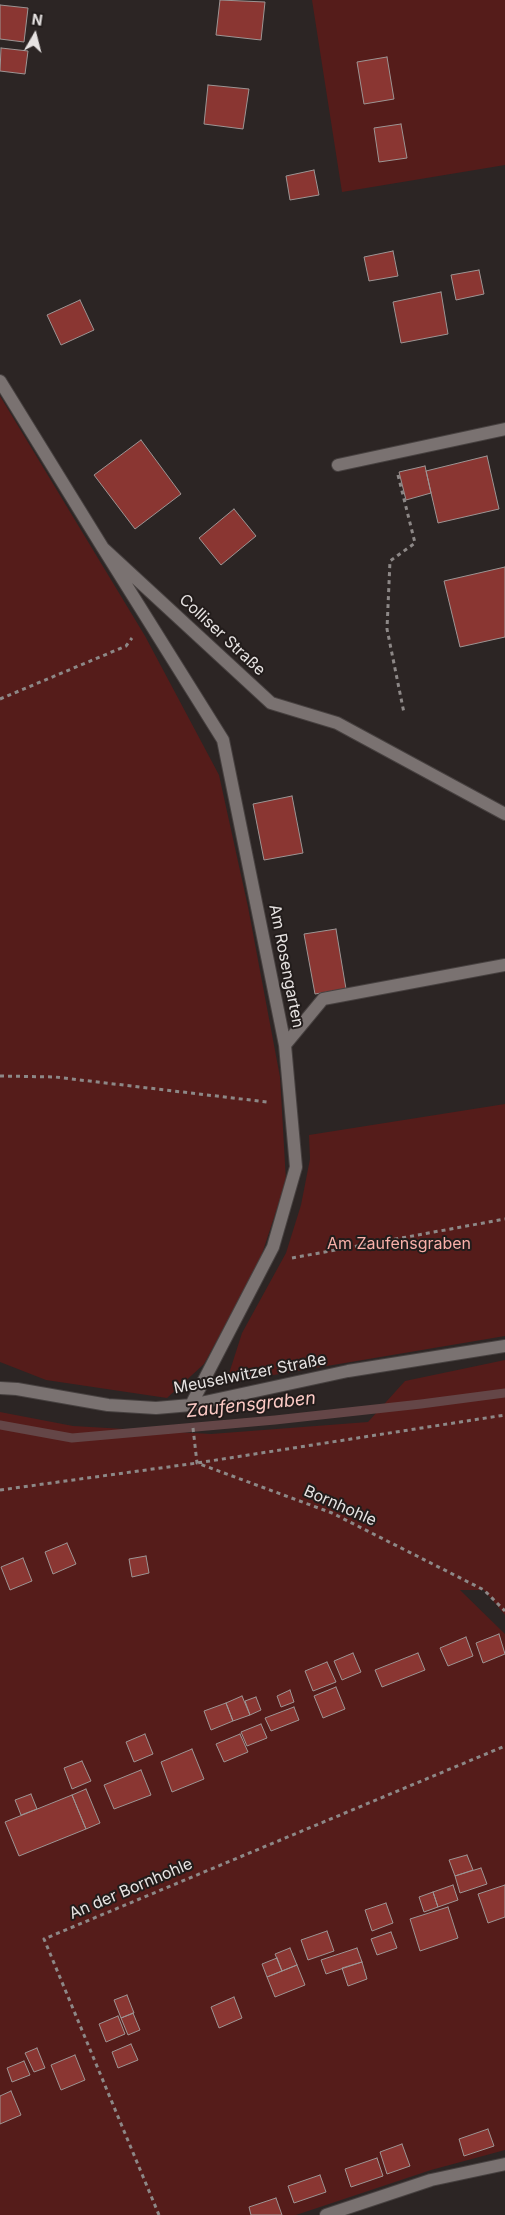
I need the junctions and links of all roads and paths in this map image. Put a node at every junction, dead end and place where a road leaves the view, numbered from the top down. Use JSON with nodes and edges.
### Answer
{"nodes":[{"id":1,"x":0,"y":381,"type":"edge"},
{"id":2,"x":505,"y":429,"type":"edge"},
{"id":3,"x":393,"y":453,"type":"junction"},
{"id":4,"x":338,"y":465,"type":"dead end"},
{"id":5,"x":103,"y":548,"type":"junction"},
{"id":6,"x":147,"y":619,"type":"junction"},
{"id":7,"x":0,"y":699,"type":"edge"},
{"id":8,"x":404,"y":713,"type":"dead end"},
{"id":9,"x":505,"y":814,"type":"edge"},
{"id":10,"x":505,"y":965,"type":"edge"},
{"id":11,"x":285,"y":1045,"type":"junction"},
{"id":12,"x":0,"y":1076,"type":"edge"},
{"id":13,"x":290,"y":1105,"type":"junction"},
{"id":14,"x":505,"y":1219,"type":"edge"},
{"id":15,"x":264,"y":1264,"type":"junction"},
{"id":16,"x":505,"y":1346,"type":"edge"},
{"id":17,"x":0,"y":1388,"type":"edge"},
{"id":18,"x":191,"y":1405,"type":"junction"},
{"id":19,"x":505,"y":1415,"type":"edge"},
{"id":20,"x":193,"y":1423,"type":"dead end"},
{"id":21,"x":197,"y":1463,"type":"junction"},
{"id":22,"x":0,"y":1490,"type":"edge"},
{"id":23,"x":505,"y":1611,"type":"edge"},
{"id":24,"x":505,"y":1746,"type":"edge"},
{"id":25,"x":505,"y":2164,"type":"edge"},
{"id":26,"x":159,"y":2215,"type":"edge"},
{"id":27,"x":326,"y":2215,"type":"edge"}],
"edges":[{"from":1,"to":5,"type":"street","name":"Colliser Straße"},
{"from":2,"to":3,"type":"street"},
{"from":3,"to":4,"type":"street"},
{"from":3,"to":8,"type":"path"},
{"from":5,"to":6,"type":"street","name":"Am Rosengarten"},
{"from":5,"to":9,"type":"street","name":"Colliser Straße"},
{"from":6,"to":7,"type":"path"},
{"from":6,"to":11,"type":"street","name":"Am Rosengarten"},
{"from":10,"to":11,"type":"street"},
{"from":11,"to":13,"type":"street","name":"Am Rosengarten"},
{"from":12,"to":13,"type":"path"},
{"from":13,"to":15,"type":"street","name":"Am Rosengarten"},
{"from":14,"to":15,"type":"path"},
{"from":15,"to":18,"type":"street","name":"Am Rosengarten"},
{"from":16,"to":18,"type":"street","name":"Meuselwitzer Straße"},
{"from":17,"to":18,"type":"street","name":"Meuselwitzer Straße"},
{"from":19,"to":21,"type":"path"},
{"from":20,"to":21,"type":"path"},
{"from":21,"to":22,"type":"path"},
{"from":21,"to":23,"type":"path","name":"Bornhohle"},
{"from":24,"to":26,"type":"path","name":"An der Bornhohle"},
{"from":25,"to":27,"type":"street"}]}
